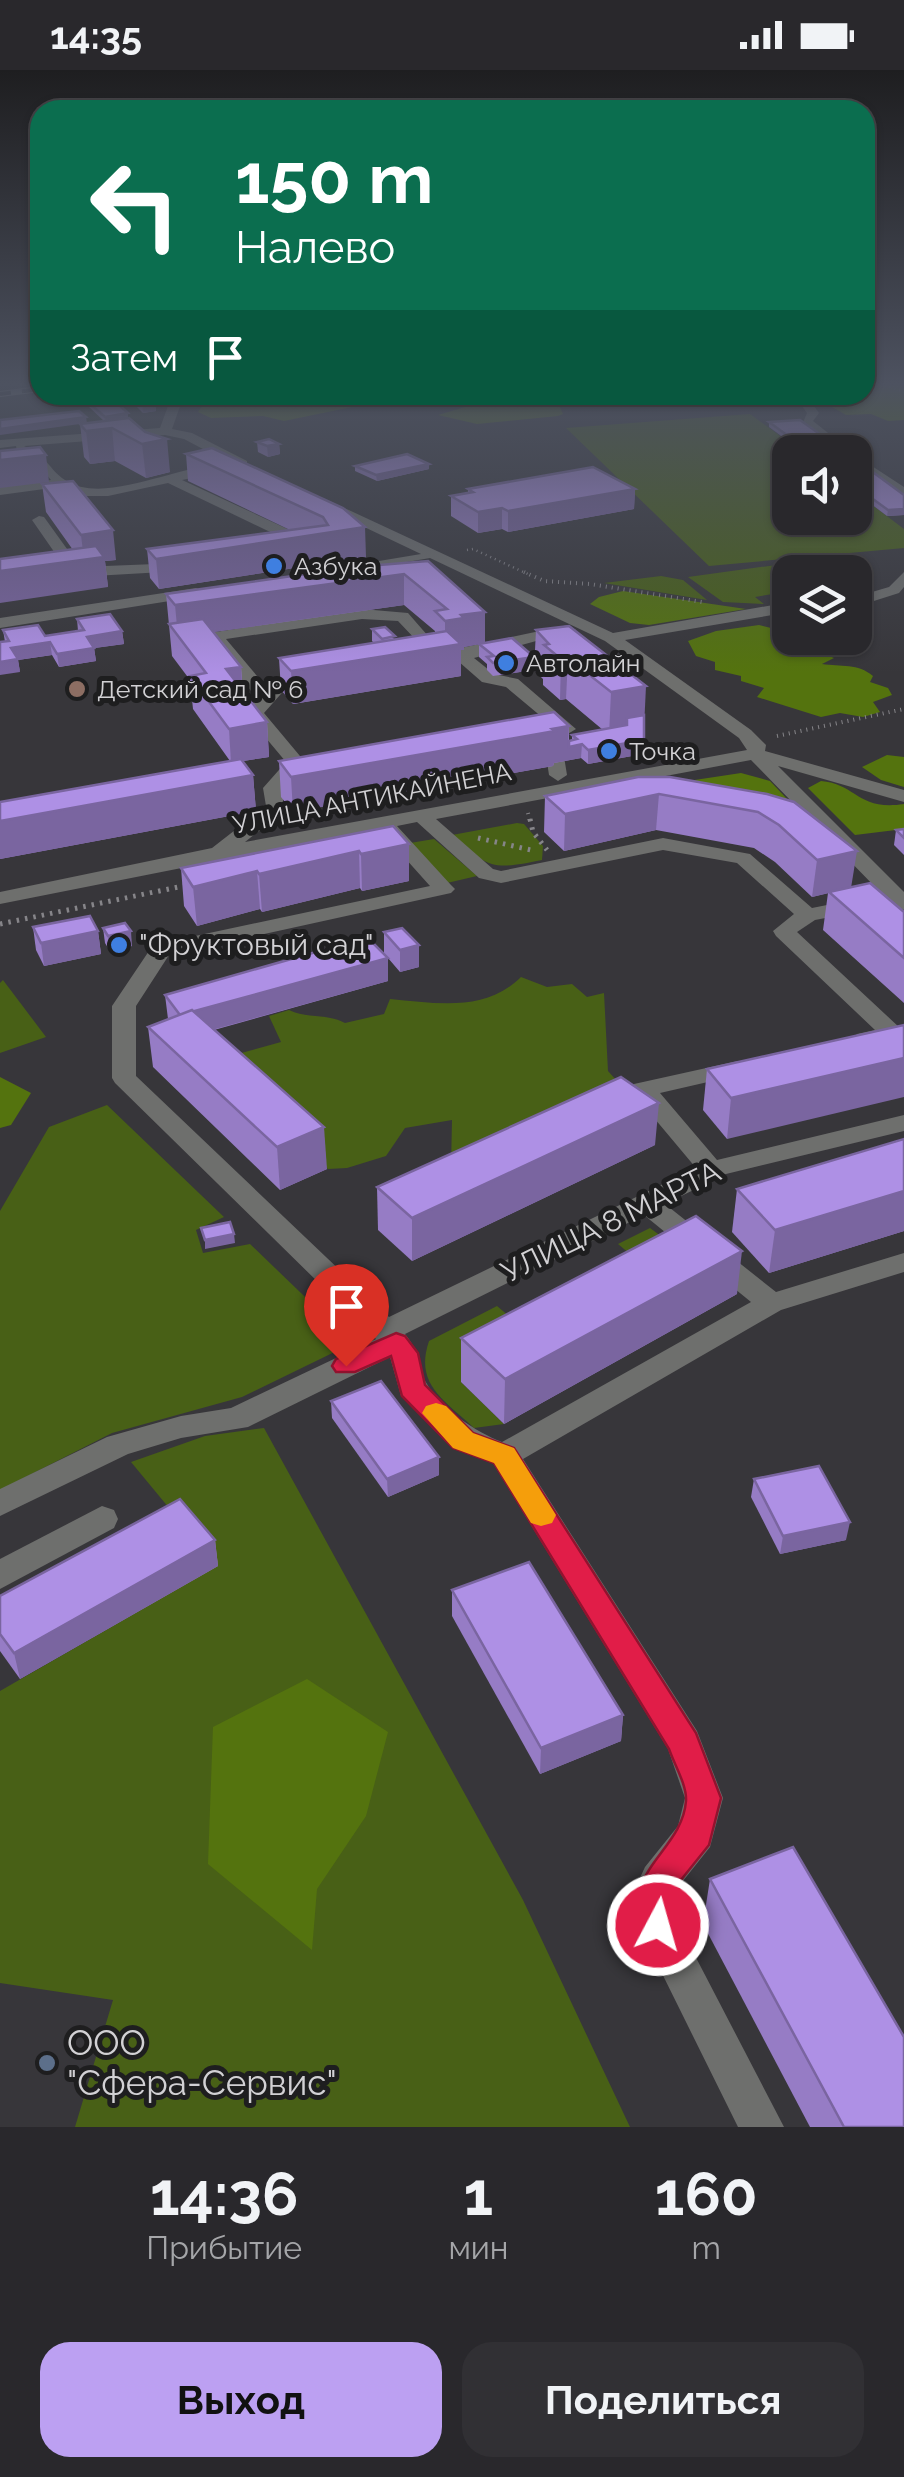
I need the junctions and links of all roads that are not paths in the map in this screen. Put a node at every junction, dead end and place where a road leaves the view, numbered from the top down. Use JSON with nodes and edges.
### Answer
{"nodes":[{"id":1,"x":158,"y":481,"type":"edge"},
{"id":2,"x":173,"y":481,"type":"edge"},
{"id":3,"x":60,"y":483,"type":"joint"},
{"id":4,"x":0,"y":491,"type":"edge"},
{"id":5,"x":312,"y":497,"type":"edge"},
{"id":6,"x":39,"y":520,"type":"dead end"},
{"id":7,"x":364,"y":522,"type":"junction"},
{"id":8,"x":292,"y":537,"type":"junction"},
{"id":9,"x":276,"y":554,"type":"edge"},
{"id":10,"x":423,"y":558,"type":"edge"},
{"id":11,"x":201,"y":564,"type":"edge"},
{"id":12,"x":342,"y":571,"type":"edge"},
{"id":13,"x":76,"y":572,"type":"junction"},
{"id":14,"x":904,"y":577,"type":"edge"},
{"id":15,"x":0,"y":583,"type":"edge"},
{"id":16,"x":205,"y":592,"type":"edge"},
{"id":17,"x":872,"y":597,"type":"edge"},
{"id":18,"x":772,"y":610,"type":"edge"},
{"id":19,"x":0,"y":623,"type":"edge"},
{"id":20,"x":586,"y":626,"type":"junction"},
{"id":21,"x":610,"y":638,"type":"junction"},
{"id":22,"x":462,"y":656,"type":"junction"},
{"id":23,"x":437,"y":657,"type":"junction"},
{"id":24,"x":418,"y":661,"type":"edge"},
{"id":25,"x":306,"y":680,"type":"edge"},
{"id":26,"x":278,"y":686,"type":"junction"},
{"id":27,"x":755,"y":754,"type":"junction"},
{"id":28,"x":558,"y":776,"type":"dead end"},
{"id":29,"x":310,"y":781,"type":"edge"},
{"id":30,"x":248,"y":782,"type":"edge"},
{"id":31,"x":273,"y":788,"type":"junction"},
{"id":32,"x":904,"y":796,"type":"edge"},
{"id":33,"x":420,"y":815,"type":"junction"},
{"id":34,"x":383,"y":822,"type":"junction"},
{"id":35,"x":252,"y":823,"type":"junction"},
{"id":36,"x":266,"y":844,"type":"junction"},
{"id":37,"x":219,"y":853,"type":"junction"},
{"id":38,"x":0,"y":898,"type":"edge"},
{"id":39,"x":900,"y":901,"type":"edge"},
{"id":40,"x":808,"y":915,"type":"junction"},
{"id":41,"x":834,"y":1046,"type":"edge"},
{"id":42,"x":758,"y":1063,"type":"edge"},
{"id":43,"x":904,"y":1123,"type":"edge"},
{"id":44,"x":712,"y":1170,"type":"junction"},
{"id":45,"x":646,"y":1204,"type":"junction"},
{"id":46,"x":904,"y":1262,"type":"edge"},
{"id":47,"x":771,"y":1303,"type":"junction"},
{"id":48,"x":391,"y":1337,"type":"junction"},
{"id":49,"x":504,"y":1455,"type":"junction"},
{"id":50,"x":0,"y":1502,"type":"edge"},
{"id":51,"x":102,"y":1519,"type":"dead end"},
{"id":52,"x":0,"y":1575,"type":"edge"},
{"id":53,"x":762,"y":2127,"type":"edge"}],
"edges":[{"from":1,"to":3,"type":"street"},
{"from":2,"to":8,"type":"street"},
{"from":3,"to":4,"type":"street"},
{"from":5,"to":7,"type":"street"},
{"from":6,"to":13,"type":"street"},
{"from":7,"to":8,"type":"street"},
{"from":7,"to":20,"type":"street"},
{"from":8,"to":9,"type":"street"},
{"from":10,"to":12,"type":"street"},
{"from":11,"to":13,"type":"street"},
{"from":13,"to":15,"type":"street"},
{"from":14,"to":17,"type":"street"},
{"from":16,"to":19,"type":"street"},
{"from":18,"to":21,"type":"street"},
{"from":20,"to":21,"type":"street"},
{"from":20,"to":22,"type":"street"},
{"from":21,"to":27,"type":"street"},
{"from":22,"to":23,"type":"street"},
{"from":22,"to":28,"type":"street"},
{"from":23,"to":24,"type":"street"},
{"from":23,"to":26,"type":"street"},
{"from":25,"to":26,"type":"street"},
{"from":26,"to":31,"type":"street"},
{"from":27,"to":32,"type":"street"},
{"from":27,"to":33,"type":"street","name":"УЛИЦА АНТИКАЙНЕНА"},
{"from":27,"to":39,"type":"street"},
{"from":29,"to":31,"type":"street"},
{"from":30,"to":31,"type":"street"},
{"from":31,"to":35,"type":"street"},
{"from":33,"to":34,"type":"street","name":"УЛИЦА АНТИКАЙНЕНА"},
{"from":33,"to":40,"type":"street"},
{"from":34,"to":36,"type":"street","name":"УЛИЦА АНТИКАЙНЕНА"},
{"from":34,"to":48,"type":"street"},
{"from":35,"to":36,"type":"street"},
{"from":35,"to":37,"type":"street"},
{"from":36,"to":37,"type":"street","name":"УЛИЦА АНТИКАЙНЕНА"},
{"from":37,"to":38,"type":"street","name":"УЛИЦА АНТИКАЙНЕНА"},
{"from":39,"to":40,"type":"street"},
{"from":40,"to":41,"type":"street"},
{"from":42,"to":44,"type":"street"},
{"from":43,"to":44,"type":"street","name":"УЛИЦА 8 МАРТА"},
{"from":44,"to":45,"type":"street","name":"УЛИЦА 8 МАРТА"},
{"from":45,"to":47,"type":"street"},
{"from":45,"to":48,"type":"street","name":"УЛИЦА 8 МАРТА"},
{"from":46,"to":47,"type":"street"},
{"from":47,"to":49,"type":"street"},
{"from":48,"to":49,"type":"street"},
{"from":48,"to":50,"type":"street","name":"УЛИЦА 8 МАРТА"},
{"from":49,"to":53,"type":"street"},
{"from":51,"to":52,"type":"street"}]}
